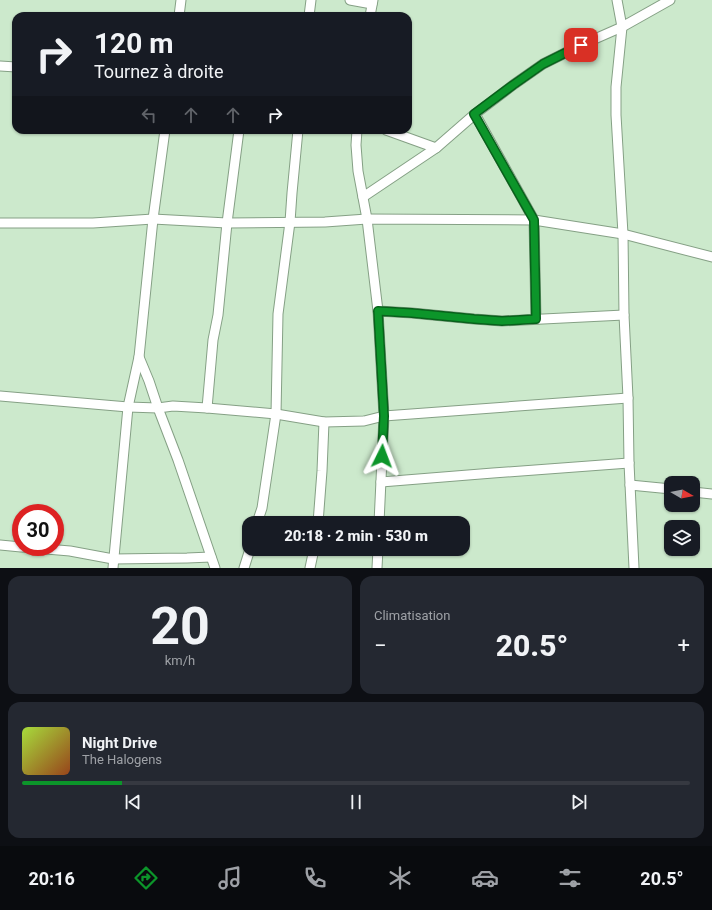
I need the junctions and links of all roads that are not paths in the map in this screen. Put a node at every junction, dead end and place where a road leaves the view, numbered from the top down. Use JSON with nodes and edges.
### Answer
{"nodes":[{"id":1,"x":181,"y":0,"type":"edge"},
{"id":2,"x":311,"y":0,"type":"edge"},
{"id":3,"x":350,"y":0,"type":"edge"},
{"id":4,"x":617,"y":0,"type":"edge"},
{"id":5,"x":670,"y":0,"type":"edge"},
{"id":6,"x":372,"y":2,"type":"edge"},
{"id":7,"x":180,"y":12,"type":"edge"},
{"id":8,"x":310,"y":12,"type":"edge"},
{"id":9,"x":371,"y":12,"type":"edge"},
{"id":10,"x":622,"y":27,"type":"junction"},
{"id":11,"x":0,"y":66,"type":"edge"},
{"id":12,"x":12,"y":67,"type":"edge"},
{"id":13,"x":474,"y":114,"type":"junction"},
{"id":14,"x":164,"y":134,"type":"edge"},
{"id":15,"x":238,"y":134,"type":"edge"},
{"id":16,"x":298,"y":134,"type":"edge"},
{"id":17,"x":357,"y":134,"type":"edge"},
{"id":18,"x":397,"y":134,"type":"edge"},
{"id":19,"x":436,"y":148,"type":"junction"},
{"id":20,"x":363,"y":197,"type":"junction"},
{"id":21,"x":153,"y":219,"type":"junction"},
{"id":22,"x":367,"y":219,"type":"junction"},
{"id":23,"x":534,"y":220,"type":"junction"},
{"id":24,"x":290,"y":222,"type":"junction"},
{"id":25,"x":0,"y":223,"type":"edge"},
{"id":26,"x":227,"y":223,"type":"junction"},
{"id":27,"x":623,"y":234,"type":"junction"},
{"id":28,"x":712,"y":257,"type":"edge"},
{"id":29,"x":378,"y":311,"type":"junction"},
{"id":30,"x":624,"y":315,"type":"junction"},
{"id":31,"x":536,"y":319,"type":"junction"},
{"id":32,"x":139,"y":357,"type":"junction"},
{"id":33,"x":0,"y":396,"type":"edge"},
{"id":34,"x":628,"y":398,"type":"junction"},
{"id":35,"x":128,"y":407,"type":"junction"},
{"id":36,"x":158,"y":408,"type":"junction"},
{"id":37,"x":207,"y":408,"type":"junction"},
{"id":38,"x":276,"y":414,"type":"junction"},
{"id":39,"x":384,"y":416,"type":"junction"},
{"id":40,"x":324,"y":422,"type":"junction"},
{"id":41,"x":629,"y":463,"type":"junction"},
{"id":42,"x":381,"y":482,"type":"junction"},
{"id":43,"x":630,"y":485,"type":"junction"},
{"id":44,"x":664,"y":488,"type":"edge"},
{"id":45,"x":700,"y":493,"type":"edge"},
{"id":46,"x":712,"y":494,"type":"edge"},
{"id":47,"x":260,"y":516,"type":"edge"},
{"id":48,"x":319,"y":516,"type":"edge"},
{"id":49,"x":379,"y":516,"type":"edge"},
{"id":50,"x":0,"y":545,"type":"edge"},
{"id":51,"x":12,"y":546,"type":"edge"},
{"id":52,"x":64,"y":550,"type":"edge"},
{"id":53,"x":248,"y":556,"type":"edge"},
{"id":54,"x":313,"y":556,"type":"edge"},
{"id":55,"x":378,"y":556,"type":"edge"},
{"id":56,"x":211,"y":557,"type":"junction"},
{"id":57,"x":113,"y":564,"type":"edge"},
{"id":58,"x":215,"y":568,"type":"edge"},
{"id":59,"x":244,"y":568,"type":"edge"},
{"id":60,"x":310,"y":568,"type":"edge"},
{"id":61,"x":377,"y":568,"type":"edge"},
{"id":62,"x":634,"y":568,"type":"edge"}],
"edges":[{"from":1,"to":7,"type":"street"},
{"from":2,"to":8,"type":"street"},
{"from":3,"to":6,"type":"street"},
{"from":4,"to":10,"type":"street"},
{"from":5,"to":10,"type":"street"},
{"from":6,"to":9,"type":"street"},
{"from":10,"to":13,"type":"street"},
{"from":10,"to":27,"type":"street"},
{"from":11,"to":12,"type":"street"},
{"from":13,"to":19,"type":"street"},
{"from":13,"to":23,"type":"street"},
{"from":14,"to":21,"type":"street"},
{"from":15,"to":26,"type":"street"},
{"from":16,"to":24,"type":"street"},
{"from":17,"to":20,"type":"street"},
{"from":18,"to":19,"type":"street"},
{"from":19,"to":20,"type":"street"},
{"from":20,"to":22,"type":"street"},
{"from":21,"to":25,"type":"street"},
{"from":21,"to":26,"type":"street"},
{"from":21,"to":32,"type":"street"},
{"from":22,"to":23,"type":"street"},
{"from":22,"to":24,"type":"street"},
{"from":22,"to":29,"type":"street"},
{"from":23,"to":27,"type":"street"},
{"from":23,"to":31,"type":"street"},
{"from":24,"to":26,"type":"street"},
{"from":24,"to":38,"type":"street"},
{"from":26,"to":37,"type":"street"},
{"from":27,"to":28,"type":"street"},
{"from":27,"to":30,"type":"street"},
{"from":29,"to":31,"type":"street"},
{"from":29,"to":39,"type":"street"},
{"from":30,"to":31,"type":"street"},
{"from":30,"to":34,"type":"street"},
{"from":32,"to":35,"type":"street"},
{"from":32,"to":36,"type":"street"},
{"from":33,"to":35,"type":"street"},
{"from":34,"to":39,"type":"street"},
{"from":34,"to":41,"type":"street"},
{"from":35,"to":36,"type":"street"},
{"from":35,"to":57,"type":"street"},
{"from":36,"to":37,"type":"street"},
{"from":36,"to":56,"type":"street"},
{"from":37,"to":38,"type":"street"},
{"from":38,"to":40,"type":"street"},
{"from":38,"to":47,"type":"street"},
{"from":39,"to":40,"type":"street"},
{"from":39,"to":42,"type":"street"},
{"from":40,"to":48,"type":"street"},
{"from":41,"to":42,"type":"street"},
{"from":41,"to":43,"type":"street"},
{"from":42,"to":49,"type":"street"},
{"from":43,"to":44,"type":"street"},
{"from":43,"to":62,"type":"street"},
{"from":45,"to":46,"type":"street"},
{"from":50,"to":51,"type":"street"},
{"from":52,"to":57,"type":"street"},
{"from":53,"to":59,"type":"street"},
{"from":54,"to":60,"type":"street"},
{"from":55,"to":61,"type":"street"},
{"from":56,"to":57,"type":"street"},
{"from":56,"to":58,"type":"street"}]}
